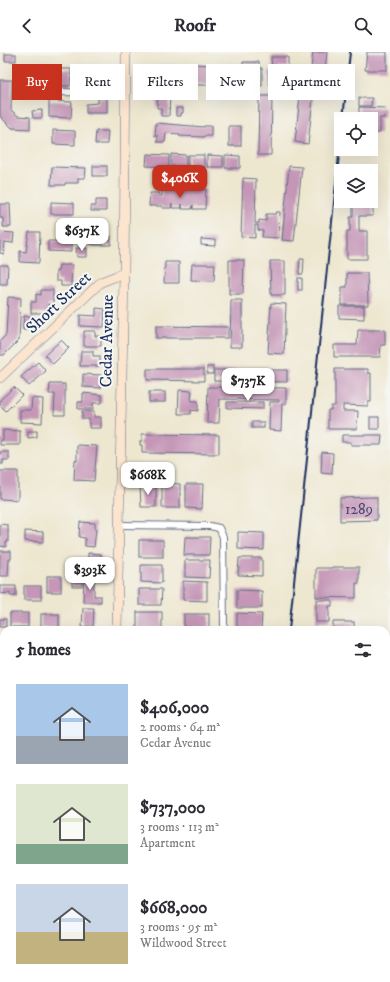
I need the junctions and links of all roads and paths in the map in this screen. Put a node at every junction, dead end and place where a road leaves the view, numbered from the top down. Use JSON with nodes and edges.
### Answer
{"nodes":[{"id":1,"x":126,"y":52,"type":"edge"},
{"id":2,"x":125,"y":93,"type":"edge"},
{"id":3,"x":125,"y":100,"type":"edge"},
{"id":4,"x":124,"y":274,"type":"junction"},
{"id":5,"x":0,"y":378,"type":"edge"},
{"id":6,"x":118,"y":524,"type":"junction"},
{"id":7,"x":117,"y":626,"type":"edge"},
{"id":8,"x":224,"y":626,"type":"edge"}],
"edges":[{"from":1,"to":2,"type":"street","name":"Cedar Avenue"},
{"from":3,"to":4,"type":"street","name":"Cedar Avenue"},
{"from":4,"to":5,"type":"street","name":"Short Street"},
{"from":4,"to":6,"type":"street","name":"Cedar Avenue"},
{"from":6,"to":7,"type":"street","name":"Cedar Avenue"},
{"from":6,"to":8,"type":"street"}]}
